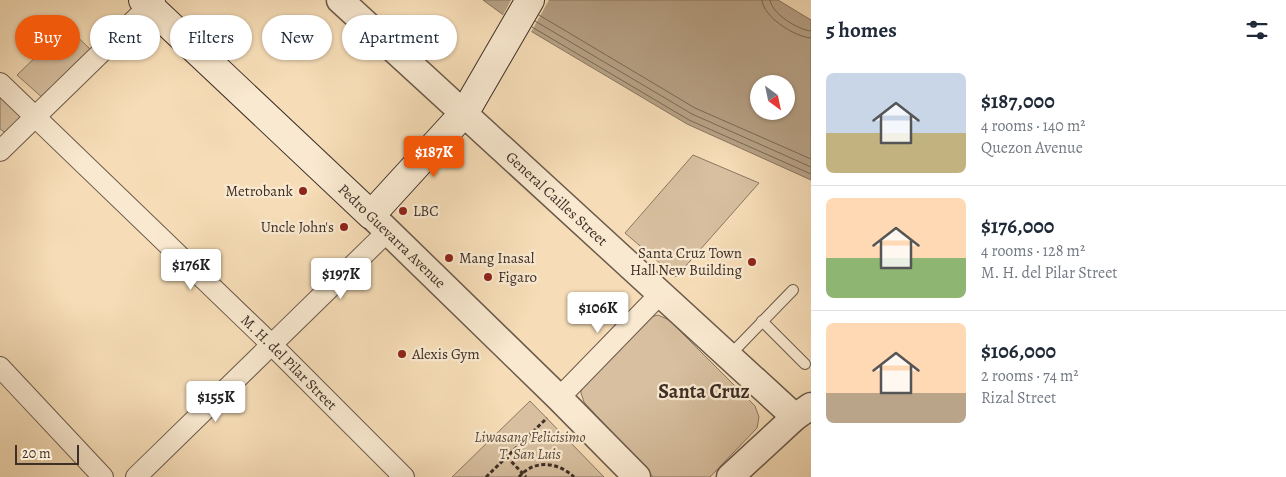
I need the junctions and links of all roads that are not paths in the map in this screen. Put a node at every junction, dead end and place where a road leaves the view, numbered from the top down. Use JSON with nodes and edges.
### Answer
{"nodes":[{"id":1,"x":340,"y":0,"type":"edge"},
{"id":2,"x":530,"y":0,"type":"edge"},
{"id":3,"x":149,"y":2,"type":"edge"},
{"id":4,"x":0,"y":83,"type":"edge"},
{"id":5,"x":466,"y":112,"type":"junction"},
{"id":6,"x":34,"y":117,"type":"junction"},
{"id":7,"x":0,"y":151,"type":"edge"},
{"id":8,"x":380,"y":223,"type":"junction"},
{"id":9,"x":794,"y":290,"type":"dead end"},
{"id":10,"x":661,"y":293,"type":"junction"},
{"id":11,"x":762,"y":321,"type":"junction"},
{"id":12,"x":270,"y":344,"type":"junction"},
{"id":13,"x":730,"y":355,"type":"junction"},
{"id":14,"x":805,"y":364,"type":"dead end"},
{"id":15,"x":0,"y":367,"type":"edge"},
{"id":16,"x":561,"y":400,"type":"junction"},
{"id":17,"x":803,"y":411,"type":"edge"},
{"id":18,"x":103,"y":477,"type":"edge"},
{"id":19,"x":136,"y":477,"type":"edge"},
{"id":20,"x":404,"y":477,"type":"edge"},
{"id":21,"x":637,"y":477,"type":"edge"},
{"id":22,"x":730,"y":477,"type":"edge"}],
"edges":[{"from":1,"to":5,"type":"street","name":"General Cailles Street"},
{"from":2,"to":5,"type":"main road"},
{"from":3,"to":6,"type":"street"},
{"from":3,"to":8,"type":"main road","name":"Pedro Guevarra Avenue"},
{"from":4,"to":6,"type":"street","name":"M. H. del Pilar Street"},
{"from":5,"to":8,"type":"main road"},
{"from":5,"to":10,"type":"street","name":"General Cailles Street"},
{"from":6,"to":7,"type":"street"},
{"from":6,"to":12,"type":"street","name":"M. H. del Pilar Street"},
{"from":8,"to":12,"type":"street"},
{"from":8,"to":16,"type":"street","name":"Pedro Guevarra Avenue"},
{"from":9,"to":11,"type":"lane"},
{"from":10,"to":13,"type":"street","name":"General Cailles Street"},
{"from":10,"to":16,"type":"street"},
{"from":11,"to":13,"type":"lane"},
{"from":11,"to":14,"type":"lane"},
{"from":12,"to":19,"type":"street"},
{"from":12,"to":20,"type":"street","name":"M. H. del Pilar Street"},
{"from":13,"to":17,"type":"street","name":"General Cailles Street"},
{"from":15,"to":18,"type":"street"},
{"from":16,"to":21,"type":"street","name":"Pedro Guevarra Avenue"},
{"from":17,"to":22,"type":"street"}]}
